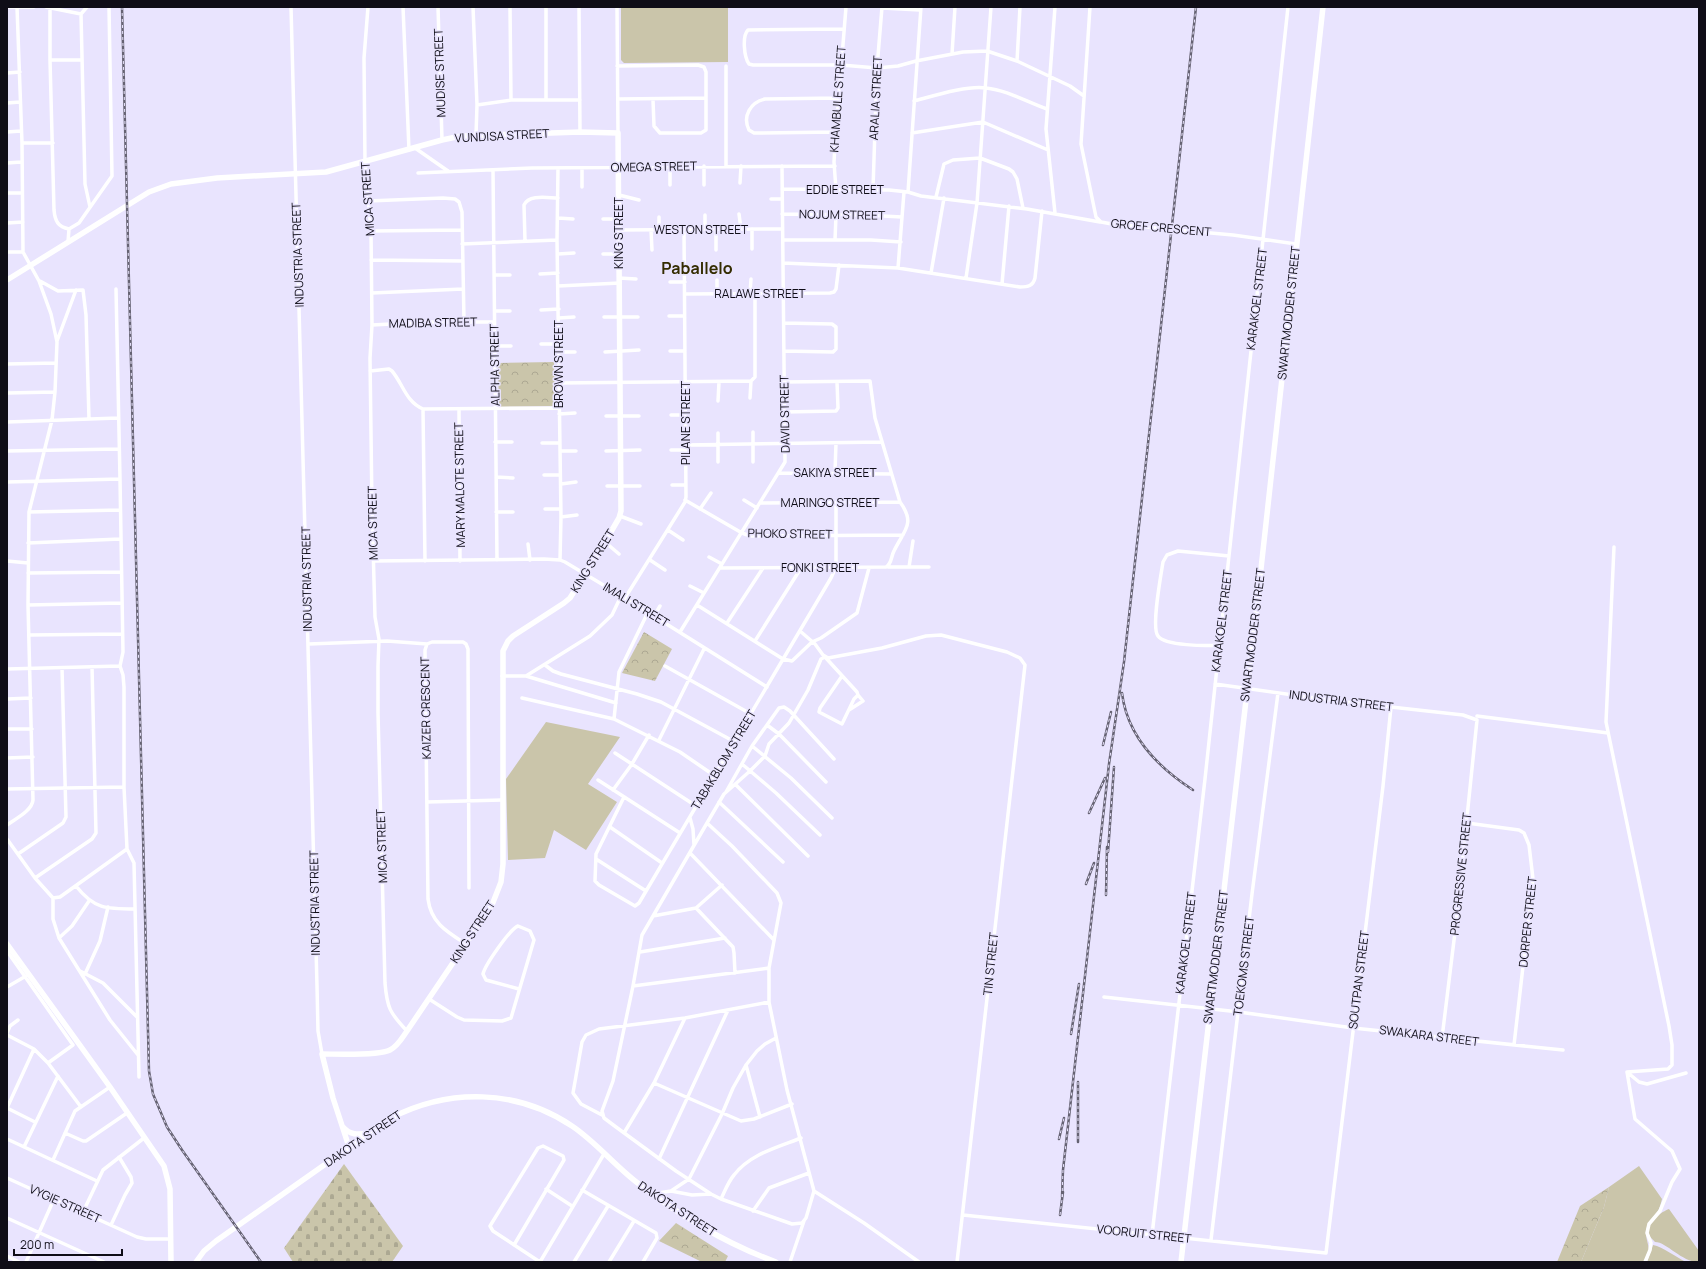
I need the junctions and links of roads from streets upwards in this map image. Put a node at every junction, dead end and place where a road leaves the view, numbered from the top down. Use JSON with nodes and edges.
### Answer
{"nodes":[{"id":1,"x":7,"y":7,"type":"edge"},
{"id":2,"x":18,"y":7,"type":"edge"},
{"id":3,"x":34,"y":7,"type":"edge"},
{"id":4,"x":48,"y":7,"type":"edge"},
{"id":5,"x":87,"y":7,"type":"edge"},
{"id":6,"x":109,"y":7,"type":"edge"},
{"id":7,"x":291,"y":7,"type":"edge"},
{"id":8,"x":368,"y":7,"type":"edge"},
{"id":9,"x":403,"y":7,"type":"edge"},
{"id":10,"x":438,"y":7,"type":"edge"},
{"id":11,"x":473,"y":7,"type":"edge"},
{"id":12,"x":510,"y":7,"type":"edge"},
{"id":13,"x":546,"y":7,"type":"edge"},
{"id":14,"x":579,"y":7,"type":"edge"},
{"id":15,"x":617,"y":7,"type":"edge"},
{"id":16,"x":846,"y":7,"type":"edge"},
{"id":17,"x":955,"y":7,"type":"edge"},
{"id":18,"x":991,"y":7,"type":"edge"},
{"id":19,"x":1020,"y":7,"type":"edge"},
{"id":20,"x":1055,"y":7,"type":"edge"},
{"id":21,"x":1090,"y":7,"type":"edge"},
{"id":22,"x":1288,"y":7,"type":"edge"},
{"id":23,"x":1323,"y":7,"type":"edge"},
{"id":24,"x":882,"y":8,"type":"edge"},
{"id":25,"x":920,"y":8,"type":"edge"},
{"id":26,"x":81,"y":14,"type":"junction"},
{"id":27,"x":844,"y":29,"type":"junction"},
{"id":28,"x":987,"y":51,"type":"junction"},
{"id":29,"x":952,"y":54,"type":"junction"},
{"id":30,"x":50,"y":60,"type":"junction"},
{"id":31,"x":81,"y":60,"type":"junction"},
{"id":32,"x":916,"y":60,"type":"junction"},
{"id":33,"x":1017,"y":61,"type":"junction"},
{"id":34,"x":841,"y":65,"type":"junction"},
{"id":35,"x":617,"y":66,"type":"junction"},
{"id":36,"x":726,"y":66,"type":"dead end"},
{"id":37,"x":877,"y":68,"type":"junction"},
{"id":38,"x":20,"y":72,"type":"junction"},
{"id":39,"x":7,"y":73,"type":"edge"},
{"id":40,"x":1050,"y":76,"type":"junction"},
{"id":41,"x":985,"y":87,"type":"junction"},
{"id":42,"x":1084,"y":96,"type":"junction"},
{"id":43,"x":706,"y":98,"type":"junction"},
{"id":44,"x":838,"y":98,"type":"junction"},
{"id":45,"x":618,"y":99,"type":"junction"},
{"id":46,"x":511,"y":100,"type":"junction"},
{"id":47,"x":546,"y":100,"type":"junction"},
{"id":48,"x":580,"y":100,"type":"junction"},
{"id":49,"x":653,"y":100,"type":"junction"},
{"id":50,"x":914,"y":101,"type":"junction"},
{"id":51,"x":20,"y":102,"type":"junction"},
{"id":52,"x":7,"y":103,"type":"edge"},
{"id":53,"x":477,"y":105,"type":"junction"},
{"id":54,"x":1047,"y":109,"type":"junction"},
{"id":55,"x":983,"y":122,"type":"junction"},
{"id":56,"x":21,"y":131,"type":"junction"},
{"id":57,"x":7,"y":132,"type":"edge"},
{"id":58,"x":580,"y":132,"type":"junction"},
{"id":59,"x":836,"y":132,"type":"junction"},
{"id":60,"x":618,"y":133,"type":"junction"},
{"id":61,"x":912,"y":133,"type":"junction"},
{"id":62,"x":476,"y":135,"type":"junction"},
{"id":63,"x":442,"y":140,"type":"junction"},
{"id":64,"x":22,"y":143,"type":"junction"},
{"id":65,"x":53,"y":143,"type":"junction"},
{"id":66,"x":415,"y":148,"type":"junction"},
{"id":67,"x":408,"y":150,"type":"junction"},
{"id":68,"x":1048,"y":150,"type":"junction"},
{"id":69,"x":980,"y":158,"type":"junction"},
{"id":70,"x":21,"y":162,"type":"junction"},
{"id":71,"x":7,"y":163,"type":"edge"},
{"id":72,"x":365,"y":163,"type":"junction"},
{"id":73,"x":670,"y":166,"type":"junction"},
{"id":74,"x":704,"y":166,"type":"junction"},
{"id":75,"x":726,"y":166,"type":"junction"},
{"id":76,"x":741,"y":166,"type":"junction"},
{"id":77,"x":782,"y":166,"type":"junction"},
{"id":78,"x":834,"y":166,"type":"junction"},
{"id":79,"x":618,"y":167,"type":"junction"},
{"id":80,"x":558,"y":168,"type":"junction"},
{"id":81,"x":582,"y":168,"type":"junction"},
{"id":82,"x":493,"y":170,"type":"junction"},
{"id":83,"x":448,"y":171,"type":"junction"},
{"id":84,"x":418,"y":173,"type":"dead end"},
{"id":85,"x":296,"y":174,"type":"junction"},
{"id":86,"x":740,"y":183,"type":"dead end"},
{"id":87,"x":670,"y":185,"type":"dead end"},
{"id":88,"x":704,"y":185,"type":"dead end"},
{"id":89,"x":582,"y":187,"type":"dead end"},
{"id":90,"x":782,"y":189,"type":"junction"},
{"id":91,"x":873,"y":189,"type":"junction"},
{"id":92,"x":836,"y":190,"type":"junction"},
{"id":93,"x":906,"y":192,"type":"junction"},
{"id":94,"x":7,"y":193,"type":"edge"},
{"id":95,"x":22,"y":193,"type":"junction"},
{"id":96,"x":619,"y":195,"type":"junction"},
{"id":97,"x":936,"y":197,"type":"junction"},
{"id":98,"x":558,"y":198,"type":"junction"},
{"id":99,"x":944,"y":198,"type":"junction"},
{"id":100,"x":771,"y":199,"type":"dead end"},
{"id":101,"x":782,"y":199,"type":"junction"},
{"id":102,"x":639,"y":200,"type":"dead end"},
{"id":103,"x":368,"y":201,"type":"junction"},
{"id":104,"x":977,"y":203,"type":"junction"},
{"id":105,"x":1010,"y":206,"type":"junction"},
{"id":106,"x":90,"y":207,"type":"junction"},
{"id":107,"x":1023,"y":208,"type":"junction"},
{"id":108,"x":1042,"y":211,"type":"junction"},
{"id":109,"x":1055,"y":213,"type":"junction"},
{"id":110,"x":740,"y":214,"type":"dead end"},
{"id":111,"x":782,"y":214,"type":"junction"},
{"id":112,"x":705,"y":215,"type":"dead end"},
{"id":113,"x":836,"y":215,"type":"junction"},
{"id":114,"x":658,"y":217,"type":"dead end"},
{"id":115,"x":902,"y":217,"type":"junction"},
{"id":116,"x":558,"y":218,"type":"junction"},
{"id":117,"x":573,"y":219,"type":"dead end"},
{"id":118,"x":603,"y":219,"type":"dead end"},
{"id":119,"x":619,"y":219,"type":"junction"},
{"id":120,"x":23,"y":222,"type":"junction"},
{"id":121,"x":1101,"y":222,"type":"junction"},
{"id":122,"x":7,"y":223,"type":"edge"},
{"id":123,"x":69,"y":229,"type":"junction"},
{"id":124,"x":752,"y":229,"type":"junction"},
{"id":125,"x":782,"y":229,"type":"junction"},
{"id":126,"x":461,"y":230,"type":"junction"},
{"id":127,"x":619,"y":230,"type":"junction"},
{"id":128,"x":651,"y":230,"type":"junction"},
{"id":129,"x":659,"y":230,"type":"junction"},
{"id":130,"x":684,"y":230,"type":"junction"},
{"id":131,"x":704,"y":230,"type":"junction"},
{"id":132,"x":716,"y":230,"type":"junction"},
{"id":133,"x":741,"y":230,"type":"junction"},
{"id":134,"x":371,"y":231,"type":"junction"},
{"id":135,"x":1264,"y":239,"type":"junction"},
{"id":136,"x":557,"y":240,"type":"junction"},
{"id":137,"x":783,"y":240,"type":"junction"},
{"id":138,"x":835,"y":240,"type":"junction"},
{"id":139,"x":526,"y":241,"type":"junction"},
{"id":140,"x":68,"y":242,"type":"junction"},
{"id":141,"x":900,"y":242,"type":"junction"},
{"id":142,"x":494,"y":243,"type":"junction"},
{"id":143,"x":462,"y":244,"type":"junction"},
{"id":144,"x":1296,"y":244,"type":"junction"},
{"id":145,"x":752,"y":249,"type":"dead end"},
{"id":146,"x":652,"y":250,"type":"dead end"},
{"id":147,"x":716,"y":250,"type":"dead end"},
{"id":148,"x":7,"y":252,"type":"edge"},
{"id":149,"x":23,"y":252,"type":"junction"},
{"id":150,"x":574,"y":253,"type":"dead end"},
{"id":151,"x":558,"y":254,"type":"junction"},
{"id":152,"x":604,"y":254,"type":"dead end"},
{"id":153,"x":619,"y":254,"type":"junction"},
{"id":154,"x":371,"y":260,"type":"junction"},
{"id":155,"x":462,"y":261,"type":"junction"},
{"id":156,"x":783,"y":263,"type":"junction"},
{"id":157,"x":839,"y":265,"type":"junction"},
{"id":158,"x":30,"y":266,"type":"junction"},
{"id":159,"x":898,"y":268,"type":"junction"},
{"id":160,"x":558,"y":273,"type":"junction"},
{"id":161,"x":931,"y":273,"type":"junction"},
{"id":162,"x":540,"y":274,"type":"dead end"},
{"id":163,"x":494,"y":275,"type":"junction"},
{"id":164,"x":510,"y":275,"type":"dead end"},
{"id":165,"x":966,"y":278,"type":"junction"},
{"id":166,"x":636,"y":279,"type":"dead end"},
{"id":167,"x":752,"y":279,"type":"dead end"},
{"id":168,"x":7,"y":280,"type":"edge"},
{"id":169,"x":619,"y":280,"type":"junction"},
{"id":170,"x":717,"y":280,"type":"dead end"},
{"id":171,"x":39,"y":281,"type":"junction"},
{"id":172,"x":670,"y":282,"type":"dead end"},
{"id":173,"x":685,"y":282,"type":"junction"},
{"id":174,"x":1002,"y":284,"type":"junction"},
{"id":175,"x":558,"y":286,"type":"junction"},
{"id":176,"x":463,"y":289,"type":"junction"},
{"id":177,"x":76,"y":290,"type":"junction"},
{"id":178,"x":116,"y":290,"type":"dead end"},
{"id":179,"x":372,"y":293,"type":"junction"},
{"id":180,"x":783,"y":293,"type":"junction"},
{"id":181,"x":685,"y":294,"type":"junction"},
{"id":182,"x":717,"y":294,"type":"junction"},
{"id":183,"x":750,"y":294,"type":"junction"},
{"id":184,"x":755,"y":294,"type":"junction"},
{"id":185,"x":558,"y":309,"type":"junction"},
{"id":186,"x":541,"y":310,"type":"dead end"},
{"id":187,"x":494,"y":311,"type":"junction"},
{"id":188,"x":510,"y":311,"type":"dead end"},
{"id":189,"x":669,"y":316,"type":"dead end"},
{"id":190,"x":684,"y":316,"type":"junction"},
{"id":191,"x":574,"y":317,"type":"dead end"},
{"id":192,"x":604,"y":317,"type":"dead end"},
{"id":193,"x":620,"y":317,"type":"junction"},
{"id":194,"x":638,"y":317,"type":"dead end"},
{"id":195,"x":559,"y":318,"type":"junction"},
{"id":196,"x":464,"y":321,"type":"junction"},
{"id":197,"x":494,"y":322,"type":"junction"},
{"id":198,"x":784,"y":323,"type":"junction"},
{"id":199,"x":372,"y":325,"type":"junction"},
{"id":200,"x":57,"y":342,"type":"junction"},
{"id":201,"x":541,"y":344,"type":"dead end"},
{"id":202,"x":559,"y":344,"type":"junction"},
{"id":203,"x":495,"y":346,"type":"junction"},
{"id":204,"x":511,"y":346,"type":"dead end"},
{"id":205,"x":639,"y":350,"type":"dead end"},
{"id":206,"x":620,"y":351,"type":"junction"},
{"id":207,"x":670,"y":351,"type":"dead end"},
{"id":208,"x":559,"y":352,"type":"junction"},
{"id":209,"x":575,"y":352,"type":"dead end"},
{"id":210,"x":605,"y":352,"type":"dead end"},
{"id":211,"x":685,"y":352,"type":"junction"},
{"id":212,"x":784,"y":352,"type":"junction"},
{"id":213,"x":56,"y":362,"type":"junction"},
{"id":214,"x":7,"y":364,"type":"edge"},
{"id":215,"x":370,"y":371,"type":"junction"},
{"id":216,"x":686,"y":381,"type":"junction"},
{"id":217,"x":751,"y":381,"type":"junction"},
{"id":218,"x":620,"y":382,"type":"junction"},
{"id":219,"x":719,"y":382,"type":"junction"},
{"id":220,"x":784,"y":382,"type":"junction"},
{"id":221,"x":837,"y":382,"type":"junction"},
{"id":222,"x":559,"y":383,"type":"junction"},
{"id":223,"x":55,"y":392,"type":"junction"},
{"id":224,"x":7,"y":393,"type":"edge"},
{"id":225,"x":750,"y":398,"type":"dead end"},
{"id":226,"x":718,"y":401,"type":"dead end"},
{"id":227,"x":559,"y":408,"type":"junction"},
{"id":228,"x":423,"y":409,"type":"junction"},
{"id":229,"x":495,"y":409,"type":"junction"},
{"id":230,"x":459,"y":410,"type":"junction"},
{"id":231,"x":784,"y":412,"type":"junction"},
{"id":232,"x":559,"y":414,"type":"junction"},
{"id":233,"x":575,"y":414,"type":"dead end"},
{"id":234,"x":671,"y":415,"type":"dead end"},
{"id":235,"x":686,"y":415,"type":"junction"},
{"id":236,"x":606,"y":416,"type":"dead end"},
{"id":237,"x":620,"y":416,"type":"junction"},
{"id":238,"x":639,"y":416,"type":"dead end"},
{"id":239,"x":118,"y":418,"type":"junction"},
{"id":240,"x":89,"y":419,"type":"junction"},
{"id":241,"x":52,"y":420,"type":"junction"},
{"id":242,"x":7,"y":422,"type":"edge"},
{"id":243,"x":753,"y":432,"type":"dead end"},
{"id":244,"x":718,"y":433,"type":"dead end"},
{"id":245,"x":496,"y":442,"type":"junction"},
{"id":246,"x":512,"y":442,"type":"dead end"},
{"id":247,"x":882,"y":442,"type":"junction"},
{"id":248,"x":542,"y":443,"type":"dead end"},
{"id":249,"x":560,"y":443,"type":"junction"},
{"id":250,"x":836,"y":443,"type":"junction"},
{"id":251,"x":753,"y":444,"type":"junction"},
{"id":252,"x":785,"y":444,"type":"junction"},
{"id":253,"x":686,"y":445,"type":"junction"},
{"id":254,"x":718,"y":445,"type":"junction"},
{"id":255,"x":119,"y":449,"type":"junction"},
{"id":256,"x":45,"y":450,"type":"junction"},
{"id":257,"x":640,"y":450,"type":"dead end"},
{"id":258,"x":671,"y":450,"type":"dead end"},
{"id":259,"x":686,"y":450,"type":"junction"},
{"id":260,"x":7,"y":451,"type":"edge"},
{"id":261,"x":560,"y":451,"type":"junction"},
{"id":262,"x":576,"y":451,"type":"dead end"},
{"id":263,"x":606,"y":451,"type":"dead end"},
{"id":264,"x":620,"y":451,"type":"junction"},
{"id":265,"x":718,"y":462,"type":"dead end"},
{"id":266,"x":753,"y":462,"type":"dead end"},
{"id":267,"x":836,"y":472,"type":"junction"},
{"id":268,"x":779,"y":473,"type":"junction"},
{"id":269,"x":891,"y":474,"type":"junction"},
{"id":270,"x":544,"y":475,"type":"dead end"},
{"id":271,"x":560,"y":475,"type":"junction"},
{"id":272,"x":496,"y":477,"type":"junction"},
{"id":273,"x":120,"y":478,"type":"junction"},
{"id":274,"x":513,"y":478,"type":"dead end"},
{"id":275,"x":37,"y":481,"type":"junction"},
{"id":276,"x":7,"y":482,"type":"edge"},
{"id":277,"x":576,"y":482,"type":"dead end"},
{"id":278,"x":561,"y":484,"type":"junction"},
{"id":279,"x":686,"y":485,"type":"junction"},
{"id":280,"x":607,"y":486,"type":"dead end"},
{"id":281,"x":621,"y":486,"type":"junction"},
{"id":282,"x":640,"y":486,"type":"dead end"},
{"id":283,"x":672,"y":486,"type":"dead end"},
{"id":284,"x":711,"y":493,"type":"dead end"},
{"id":285,"x":686,"y":500,"type":"junction"},
{"id":286,"x":744,"y":500,"type":"dead end"},
{"id":287,"x":900,"y":502,"type":"junction"},
{"id":288,"x":760,"y":503,"type":"junction"},
{"id":289,"x":836,"y":503,"type":"junction"},
{"id":290,"x":561,"y":508,"type":"junction"},
{"id":291,"x":757,"y":508,"type":"junction"},
{"id":292,"x":545,"y":509,"type":"dead end"},
{"id":293,"x":700,"y":509,"type":"junction"},
{"id":294,"x":120,"y":510,"type":"junction"},
{"id":295,"x":29,"y":512,"type":"junction"},
{"id":296,"x":496,"y":512,"type":"junction"},
{"id":297,"x":513,"y":512,"type":"dead end"},
{"id":298,"x":576,"y":516,"type":"dead end"},
{"id":299,"x":620,"y":516,"type":"junction"},
{"id":300,"x":561,"y":517,"type":"junction"},
{"id":301,"x":641,"y":524,"type":"dead end"},
{"id":302,"x":668,"y":530,"type":"junction"},
{"id":303,"x":742,"y":534,"type":"junction"},
{"id":304,"x":836,"y":535,"type":"junction"},
{"id":305,"x":902,"y":536,"type":"junction"},
{"id":306,"x":120,"y":539,"type":"junction"},
{"id":307,"x":683,"y":540,"type":"dead end"},
{"id":308,"x":913,"y":540,"type":"dead end"},
{"id":309,"x":605,"y":542,"type":"junction"},
{"id":310,"x":28,"y":543,"type":"junction"},
{"id":311,"x":528,"y":544,"type":"dead end"},
{"id":312,"x":1614,"y":547,"type":"dead end"},
{"id":313,"x":619,"y":554,"type":"dead end"},
{"id":314,"x":1229,"y":556,"type":"junction"},
{"id":315,"x":709,"y":557,"type":"dead end"},
{"id":316,"x":497,"y":560,"type":"junction"},
{"id":317,"x":530,"y":560,"type":"junction"},
{"id":318,"x":560,"y":560,"type":"junction"},
{"id":319,"x":650,"y":560,"type":"junction"},
{"id":320,"x":7,"y":561,"type":"edge"},
{"id":321,"x":374,"y":561,"type":"junction"},
{"id":322,"x":425,"y":561,"type":"junction"},
{"id":323,"x":460,"y":561,"type":"junction"},
{"id":324,"x":28,"y":563,"type":"junction"},
{"id":325,"x":721,"y":566,"type":"junction"},
{"id":326,"x":836,"y":567,"type":"junction"},
{"id":327,"x":888,"y":567,"type":"junction"},
{"id":328,"x":909,"y":567,"type":"junction"},
{"id":329,"x":929,"y":567,"type":"dead end"},
{"id":330,"x":763,"y":568,"type":"junction"},
{"id":331,"x":801,"y":568,"type":"junction"},
{"id":332,"x":869,"y":568,"type":"junction"},
{"id":333,"x":665,"y":570,"type":"dead end"},
{"id":334,"x":120,"y":572,"type":"junction"},
{"id":335,"x":28,"y":573,"type":"junction"},
{"id":336,"x":584,"y":574,"type":"junction"},
{"id":337,"x":690,"y":586,"type":"dead end"},
{"id":338,"x":704,"y":593,"type":"junction"},
{"id":339,"x":621,"y":596,"type":"junction"},
{"id":340,"x":625,"y":598,"type":"junction"},
{"id":341,"x":121,"y":603,"type":"junction"},
{"id":342,"x":28,"y":605,"type":"junction"},
{"id":343,"x":697,"y":605,"type":"junction"},
{"id":344,"x":660,"y":606,"type":"dead end"},
{"id":345,"x":648,"y":612,"type":"junction"},
{"id":346,"x":654,"y":616,"type":"junction"},
{"id":347,"x":727,"y":623,"type":"junction"},
{"id":348,"x":800,"y":631,"type":"junction"},
{"id":349,"x":680,"y":632,"type":"junction"},
{"id":350,"x":122,"y":634,"type":"junction"},
{"id":351,"x":29,"y":635,"type":"junction"},
{"id":352,"x":755,"y":641,"type":"junction"},
{"id":353,"x":379,"y":642,"type":"junction"},
{"id":354,"x":812,"y":642,"type":"junction"},
{"id":355,"x":309,"y":644,"type":"junction"},
{"id":356,"x":427,"y":644,"type":"junction"},
{"id":357,"x":1218,"y":645,"type":"junction"},
{"id":358,"x":704,"y":649,"type":"junction"},
{"id":359,"x":825,"y":656,"type":"junction"},
{"id":360,"x":783,"y":659,"type":"junction"},
{"id":361,"x":545,"y":665,"type":"junction"},
{"id":362,"x":120,"y":666,"type":"junction"},
{"id":363,"x":665,"y":666,"type":"dead end"},
{"id":364,"x":92,"y":667,"type":"junction"},
{"id":365,"x":30,"y":668,"type":"junction"},
{"id":366,"x":62,"y":668,"type":"junction"},
{"id":367,"x":7,"y":669,"type":"edge"},
{"id":368,"x":502,"y":676,"type":"junction"},
{"id":369,"x":526,"y":676,"type":"junction"},
{"id":370,"x":842,"y":676,"type":"junction"},
{"id":371,"x":690,"y":680,"type":"junction"},
{"id":372,"x":1215,"y":684,"type":"junction"},
{"id":373,"x":617,"y":688,"type":"junction"},
{"id":374,"x":767,"y":688,"type":"junction"},
{"id":375,"x":1246,"y":689,"type":"junction"},
{"id":376,"x":1278,"y":693,"type":"junction"},
{"id":377,"x":858,"y":695,"type":"junction"},
{"id":378,"x":31,"y":698,"type":"junction"},
{"id":379,"x":522,"y":698,"type":"dead end"},
{"id":380,"x":7,"y":699,"type":"edge"},
{"id":381,"x":616,"y":703,"type":"junction"},
{"id":382,"x":1391,"y":707,"type":"junction"},
{"id":383,"x":674,"y":708,"type":"junction"},
{"id":384,"x":848,"y":711,"type":"junction"},
{"id":385,"x":751,"y":714,"type":"junction"},
{"id":386,"x":794,"y":716,"type":"junction"},
{"id":387,"x":1468,"y":716,"type":"joint"},
{"id":388,"x":1477,"y":716,"type":"dead end"},
{"id":389,"x":614,"y":719,"type":"junction"},
{"id":390,"x":767,"y":724,"type":"junction"},
{"id":391,"x":7,"y":729,"type":"edge"},
{"id":392,"x":32,"y":729,"type":"junction"},
{"id":393,"x":1608,"y":733,"type":"junction"},
{"id":394,"x":779,"y":734,"type":"junction"},
{"id":395,"x":649,"y":735,"type":"junction"},
{"id":396,"x":659,"y":740,"type":"junction"},
{"id":397,"x":735,"y":742,"type":"junction"},
{"id":398,"x":752,"y":746,"type":"junction"},
{"id":399,"x":615,"y":753,"type":"dead end"},
{"id":400,"x":765,"y":756,"type":"junction"},
{"id":401,"x":33,"y":757,"type":"junction"},
{"id":402,"x":7,"y":758,"type":"edge"},
{"id":403,"x":834,"y":759,"type":"dead end"},
{"id":404,"x":632,"y":764,"type":"junction"},
{"id":405,"x":742,"y":764,"type":"junction"},
{"id":406,"x":750,"y":771,"type":"junction"},
{"id":407,"x":715,"y":776,"type":"junction"},
{"id":408,"x":598,"y":780,"type":"dead end"},
{"id":409,"x":826,"y":782,"type":"dead end"},
{"id":410,"x":736,"y":785,"type":"junction"},
{"id":411,"x":124,"y":787,"type":"junction"},
{"id":412,"x":33,"y":788,"type":"junction"},
{"id":413,"x":65,"y":788,"type":"junction"},
{"id":414,"x":95,"y":788,"type":"junction"},
{"id":415,"x":7,"y":789,"type":"edge"},
{"id":416,"x":613,"y":790,"type":"junction"},
{"id":417,"x":724,"y":794,"type":"junction"},
{"id":418,"x":624,"y":797,"type":"junction"},
{"id":419,"x":502,"y":800,"type":"junction"},
{"id":420,"x":427,"y":802,"type":"junction"},
{"id":421,"x":469,"y":802,"type":"junction"},
{"id":422,"x":719,"y":802,"type":"junction"},
{"id":423,"x":696,"y":806,"type":"junction"},
{"id":424,"x":690,"y":818,"type":"junction"},
{"id":425,"x":832,"y":818,"type":"dead end"},
{"id":426,"x":707,"y":823,"type":"junction"},
{"id":427,"x":1467,"y":823,"type":"junction"},
{"id":428,"x":7,"y":825,"type":"edge"},
{"id":429,"x":610,"y":827,"type":"junction"},
{"id":430,"x":680,"y":833,"type":"junction"},
{"id":431,"x":820,"y":835,"type":"dead end"},
{"id":432,"x":7,"y":839,"type":"edge"},
{"id":433,"x":694,"y":846,"type":"junction"},
{"id":434,"x":127,"y":849,"type":"junction"},
{"id":435,"x":690,"y":853,"type":"junction"},
{"id":436,"x":18,"y":854,"type":"junction"},
{"id":437,"x":808,"y":856,"type":"dead end"},
{"id":438,"x":596,"y":859,"type":"junction"},
{"id":439,"x":783,"y":862,"type":"dead end"},
{"id":440,"x":662,"y":863,"type":"junction"},
{"id":441,"x":35,"y":878,"type":"junction"},
{"id":442,"x":722,"y":884,"type":"junction"},
{"id":443,"x":76,"y":886,"type":"junction"},
{"id":444,"x":470,"y":888,"type":"dead end"},
{"id":445,"x":646,"y":891,"type":"junction"},
{"id":446,"x":53,"y":898,"type":"junction"},
{"id":447,"x":89,"y":901,"type":"junction"},
{"id":448,"x":108,"y":907,"type":"junction"},
{"id":449,"x":696,"y":908,"type":"junction"},
{"id":450,"x":134,"y":909,"type":"junction"},
{"id":451,"x":652,"y":916,"type":"junction"},
{"id":452,"x":60,"y":938,"type":"junction"},
{"id":453,"x":725,"y":938,"type":"junction"},
{"id":454,"x":773,"y":939,"type":"junction"},
{"id":455,"x":7,"y":944,"type":"edge"},
{"id":456,"x":466,"y":944,"type":"junction"},
{"id":457,"x":7,"y":952,"type":"edge"},
{"id":458,"x":640,"y":952,"type":"junction"},
{"id":459,"x":768,"y":968,"type":"junction"},
{"id":460,"x":79,"y":971,"type":"junction"},
{"id":461,"x":735,"y":973,"type":"junction"},
{"id":462,"x":86,"y":974,"type":"junction"},
{"id":463,"x":26,"y":975,"type":"junction"},
{"id":464,"x":634,"y":986,"type":"junction"},
{"id":465,"x":7,"y":987,"type":"edge"},
{"id":466,"x":519,"y":989,"type":"junction"},
{"id":467,"x":1104,"y":997,"type":"dead end"},
{"id":468,"x":429,"y":999,"type":"junction"},
{"id":469,"x":769,"y":1002,"type":"junction"},
{"id":470,"x":1178,"y":1006,"type":"junction"},
{"id":471,"x":728,"y":1010,"type":"junction"},
{"id":472,"x":1210,"y":1010,"type":"junction"},
{"id":473,"x":1239,"y":1012,"type":"junction"},
{"id":474,"x":137,"y":1017,"type":"junction"},
{"id":475,"x":685,"y":1018,"type":"junction"},
{"id":476,"x":18,"y":1020,"type":"dead end"},
{"id":477,"x":625,"y":1025,"type":"junction"},
{"id":478,"x":1353,"y":1028,"type":"junction"},
{"id":479,"x":407,"y":1032,"type":"junction"},
{"id":480,"x":7,"y":1034,"type":"edge"},
{"id":481,"x":776,"y":1038,"type":"junction"},
{"id":482,"x":1442,"y":1038,"type":"junction"},
{"id":483,"x":75,"y":1043,"type":"junction"},
{"id":484,"x":1514,"y":1045,"type":"junction"},
{"id":485,"x":34,"y":1049,"type":"junction"},
{"id":486,"x":1563,"y":1050,"type":"dead end"},
{"id":487,"x":322,"y":1054,"type":"junction"},
{"id":488,"x":138,"y":1055,"type":"junction"},
{"id":489,"x":48,"y":1063,"type":"junction"},
{"id":490,"x":746,"y":1064,"type":"junction"},
{"id":491,"x":1627,"y":1072,"type":"junction"},
{"id":492,"x":1686,"y":1073,"type":"dead end"},
{"id":493,"x":58,"y":1076,"type":"junction"},
{"id":494,"x":139,"y":1077,"type":"dead end"},
{"id":495,"x":654,"y":1083,"type":"junction"},
{"id":496,"x":110,"y":1087,"type":"junction"},
{"id":497,"x":687,"y":1098,"type":"junction"},
{"id":498,"x":792,"y":1104,"type":"junction"},
{"id":499,"x":81,"y":1107,"type":"junction"},
{"id":500,"x":7,"y":1108,"type":"edge"},
{"id":501,"x":127,"y":1113,"type":"junction"},
{"id":502,"x":722,"y":1114,"type":"junction"},
{"id":503,"x":602,"y":1115,"type":"junction"},
{"id":504,"x":760,"y":1117,"type":"junction"},
{"id":505,"x":341,"y":1121,"type":"junction"},
{"id":506,"x":36,"y":1122,"type":"junction"},
{"id":507,"x":370,"y":1132,"type":"junction"},
{"id":508,"x":65,"y":1133,"type":"junction"},
{"id":509,"x":624,"y":1133,"type":"junction"},
{"id":510,"x":144,"y":1138,"type":"junction"},
{"id":511,"x":801,"y":1138,"type":"junction"},
{"id":512,"x":7,"y":1139,"type":"edge"},
{"id":513,"x":24,"y":1147,"type":"junction"},
{"id":514,"x":349,"y":1147,"type":"junction"},
{"id":515,"x":604,"y":1154,"type":"junction"},
{"id":516,"x":119,"y":1157,"type":"junction"},
{"id":517,"x":659,"y":1159,"type":"junction"},
{"id":518,"x":53,"y":1160,"type":"junction"},
{"id":519,"x":809,"y":1173,"type":"junction"},
{"id":520,"x":7,"y":1178,"type":"edge"},
{"id":521,"x":689,"y":1179,"type":"junction"},
{"id":522,"x":98,"y":1181,"type":"junction"},
{"id":523,"x":546,"y":1190,"type":"junction"},
{"id":524,"x":582,"y":1190,"type":"junction"},
{"id":525,"x":671,"y":1191,"type":"junction"},
{"id":526,"x":814,"y":1192,"type":"junction"},
{"id":527,"x":651,"y":1194,"type":"junction"},
{"id":528,"x":711,"y":1194,"type":"junction"},
{"id":529,"x":54,"y":1199,"type":"junction"},
{"id":530,"x":721,"y":1200,"type":"junction"},
{"id":531,"x":572,"y":1206,"type":"junction"},
{"id":532,"x":608,"y":1206,"type":"junction"},
{"id":533,"x":753,"y":1211,"type":"junction"},
{"id":534,"x":83,"y":1212,"type":"junction"},
{"id":535,"x":963,"y":1215,"type":"junction"},
{"id":536,"x":7,"y":1218,"type":"edge"},
{"id":537,"x":634,"y":1221,"type":"junction"},
{"id":538,"x":804,"y":1221,"type":"junction"},
{"id":539,"x":111,"y":1225,"type":"junction"},
{"id":540,"x":40,"y":1233,"type":"junction"},
{"id":541,"x":1152,"y":1236,"type":"junction"},
{"id":542,"x":1183,"y":1238,"type":"junction"},
{"id":543,"x":170,"y":1239,"type":"junction"},
{"id":544,"x":1211,"y":1240,"type":"junction"},
{"id":545,"x":514,"y":1244,"type":"junction"},
{"id":546,"x":1326,"y":1253,"type":"joint"},
{"id":547,"x":7,"y":1256,"type":"edge"},
{"id":548,"x":19,"y":1262,"type":"edge"},
{"id":549,"x":26,"y":1262,"type":"edge"},
{"id":550,"x":104,"y":1262,"type":"edge"},
{"id":551,"x":171,"y":1262,"type":"edge"},
{"id":552,"x":196,"y":1262,"type":"edge"},
{"id":553,"x":540,"y":1262,"type":"edge"},
{"id":554,"x":574,"y":1262,"type":"edge"},
{"id":555,"x":609,"y":1262,"type":"edge"},
{"id":556,"x":644,"y":1262,"type":"edge"},
{"id":557,"x":776,"y":1262,"type":"edge"},
{"id":558,"x":790,"y":1262,"type":"edge"},
{"id":559,"x":919,"y":1262,"type":"edge"},
{"id":560,"x":957,"y":1262,"type":"edge"},
{"id":561,"x":1181,"y":1262,"type":"edge"},
{"id":562,"x":1645,"y":1262,"type":"edge"}],
"edges":[{"from":1,"to":2,"type":"street"},
{"from":2,"to":3,"type":"street"},
{"from":2,"to":38,"type":"street"},
{"from":4,"to":26,"type":"street"},
{"from":4,"to":30,"type":"street"},
{"from":5,"to":26,"type":"street"},
{"from":6,"to":106,"type":"street"},
{"from":7,"to":85,"type":"street","name":"INDUSTRIA STREET"},
{"from":8,"to":72,"type":"street","name":"MICA STREET"},
{"from":9,"to":67,"type":"street"},
{"from":10,"to":63,"type":"street","name":"MUDISE STREET"},
{"from":11,"to":53,"type":"street"},
{"from":12,"to":46,"type":"street"},
{"from":13,"to":47,"type":"street"},
{"from":14,"to":48,"type":"street"},
{"from":15,"to":35,"type":"street","name":"KING STREET"},
{"from":16,"to":27,"type":"street","name":"KHAMBULE STREET"},
{"from":17,"to":29,"type":"street"},
{"from":18,"to":28,"type":"street"},
{"from":19,"to":33,"type":"street"},
{"from":20,"to":40,"type":"street"},
{"from":21,"to":42,"type":"street","name":"GROEF CRESCENT"},
{"from":22,"to":135,"type":"street","name":"KARAKOEL STREET"},
{"from":23,"to":144,"type":"street","name":"SWARTMODDER STREET"},
{"from":24,"to":25,"type":"street"},
{"from":24,"to":37,"type":"street","name":"ARALIA STREET"},
{"from":25,"to":32,"type":"street"},
{"from":26,"to":31,"type":"street"},
{"from":27,"to":34,"type":"street","name":"KHAMBULE STREET"},
{"from":27,"to":34,"type":"street"},
{"from":28,"to":29,"type":"street"},
{"from":28,"to":33,"type":"street"},
{"from":28,"to":41,"type":"street"},
{"from":29,"to":32,"type":"street"},
{"from":30,"to":31,"type":"street"},
{"from":30,"to":65,"type":"street"},
{"from":31,"to":106,"type":"street"},
{"from":32,"to":37,"type":"street"},
{"from":32,"to":50,"type":"street"},
{"from":33,"to":40,"type":"street"},
{"from":34,"to":37,"type":"street"},
{"from":34,"to":44,"type":"street","name":"KHAMBULE STREET"},
{"from":35,"to":43,"type":"street"},
{"from":35,"to":45,"type":"street","name":"KING STREET"},
{"from":36,"to":75,"type":"street"},
{"from":37,"to":91,"type":"street","name":"ARALIA STREET"},
{"from":38,"to":39,"type":"street"},
{"from":38,"to":51,"type":"street"},
{"from":40,"to":42,"type":"street"},
{"from":40,"to":54,"type":"street"},
{"from":41,"to":50,"type":"street"},
{"from":41,"to":54,"type":"street"},
{"from":41,"to":55,"type":"street"},
{"from":42,"to":121,"type":"street","name":"GROEF CRESCENT"},
{"from":43,"to":49,"type":"street"},
{"from":43,"to":49,"type":"street"},
{"from":44,"to":59,"type":"street","name":"KHAMBULE STREET"},
{"from":44,"to":59,"type":"street"},
{"from":45,"to":49,"type":"street"},
{"from":45,"to":60,"type":"street","name":"KING STREET"},
{"from":46,"to":47,"type":"street"},
{"from":46,"to":53,"type":"street"},
{"from":47,"to":48,"type":"street"},
{"from":48,"to":58,"type":"street"},
{"from":50,"to":61,"type":"street"},
{"from":51,"to":52,"type":"street"},
{"from":51,"to":56,"type":"street"},
{"from":53,"to":62,"type":"street"},
{"from":54,"to":68,"type":"street"},
{"from":55,"to":61,"type":"street"},
{"from":55,"to":68,"type":"street"},
{"from":55,"to":69,"type":"street"},
{"from":56,"to":57,"type":"street"},
{"from":56,"to":64,"type":"street"},
{"from":58,"to":60,"type":"street","name":"VUNDISA STREET"},
{"from":58,"to":62,"type":"street","name":"VUNDISA STREET"},
{"from":59,"to":78,"type":"street","name":"KHAMBULE STREET"},
{"from":60,"to":79,"type":"street","name":"KING STREET"},
{"from":61,"to":93,"type":"street"},
{"from":62,"to":63,"type":"street","name":"VUNDISA STREET"},
{"from":63,"to":66,"type":"street","name":"VUNDISA STREET"},
{"from":64,"to":65,"type":"street"},
{"from":64,"to":70,"type":"street"},
{"from":65,"to":123,"type":"street"},
{"from":66,"to":67,"type":"street","name":"VUNDISA STREET"},
{"from":66,"to":83,"type":"street"},
{"from":67,"to":72,"type":"street","name":"VUNDISA STREET"},
{"from":68,"to":109,"type":"street"},
{"from":69,"to":97,"type":"street"},
{"from":69,"to":104,"type":"street"},
{"from":69,"to":107,"type":"street"},
{"from":70,"to":71,"type":"street"},
{"from":70,"to":95,"type":"street"},
{"from":72,"to":85,"type":"street","name":"VUNDISA STREET"},
{"from":72,"to":103,"type":"street","name":"MICA STREET"},
{"from":73,"to":74,"type":"street","name":"OMEGA STREET"},
{"from":73,"to":79,"type":"street","name":"OMEGA STREET"},
{"from":73,"to":87,"type":"street"},
{"from":74,"to":75,"type":"street","name":"OMEGA STREET"},
{"from":74,"to":88,"type":"street"},
{"from":75,"to":76,"type":"street","name":"OMEGA STREET"},
{"from":76,"to":77,"type":"street","name":"OMEGA STREET"},
{"from":76,"to":86,"type":"street"},
{"from":77,"to":78,"type":"street","name":"OMEGA STREET"},
{"from":77,"to":90,"type":"street","name":"DAVID STREET"},
{"from":78,"to":92,"type":"street","name":"KHAMBULE STREET"},
{"from":79,"to":81,"type":"street","name":"OMEGA STREET"},
{"from":79,"to":96,"type":"street","name":"KING STREET"},
{"from":80,"to":81,"type":"street","name":"OMEGA STREET"},
{"from":80,"to":82,"type":"street","name":"OMEGA STREET"},
{"from":80,"to":98,"type":"street","name":"BROWN STREET"},
{"from":81,"to":89,"type":"street"},
{"from":82,"to":83,"type":"street","name":"OMEGA STREET"},
{"from":82,"to":142,"type":"street","name":"ALPHA STREET"},
{"from":83,"to":84,"type":"street","name":"OMEGA STREET"},
{"from":85,"to":140,"type":"street","name":"VUNDISA STREET"},
{"from":85,"to":355,"type":"street","name":"INDUSTRIA STREET"},
{"from":90,"to":92,"type":"street","name":"EDDIE STREET"},
{"from":90,"to":101,"type":"street","name":"DAVID STREET"},
{"from":91,"to":92,"type":"street","name":"EDDIE STREET"},
{"from":91,"to":93,"type":"street","name":"EDDIE STREET"},
{"from":93,"to":97,"type":"street","name":"EDDIE STREET"},
{"from":93,"to":115,"type":"street"},
{"from":94,"to":95,"type":"street"},
{"from":95,"to":120,"type":"street"},
{"from":96,"to":102,"type":"street"},
{"from":96,"to":119,"type":"street","name":"KING STREET"},
{"from":97,"to":99,"type":"street","name":"EDDIE STREET"},
{"from":98,"to":116,"type":"street","name":"BROWN STREET"},
{"from":98,"to":139,"type":"street"},
{"from":99,"to":104,"type":"street","name":"EDDIE STREET"},
{"from":99,"to":161,"type":"street"},
{"from":100,"to":101,"type":"street"},
{"from":101,"to":111,"type":"street","name":"DAVID STREET"},
{"from":103,"to":126,"type":"street"},
{"from":103,"to":134,"type":"street","name":"MICA STREET"},
{"from":104,"to":105,"type":"street","name":"EDDIE STREET"},
{"from":104,"to":165,"type":"street"},
{"from":105,"to":107,"type":"street","name":"EDDIE STREET"},
{"from":105,"to":174,"type":"street"},
{"from":106,"to":123,"type":"street"},
{"from":107,"to":108,"type":"street","name":"EDDIE STREET"},
{"from":108,"to":109,"type":"street","name":"EDDIE STREET"},
{"from":108,"to":174,"type":"street"},
{"from":109,"to":121,"type":"street","name":"EDDIE STREET"},
{"from":110,"to":133,"type":"street"},
{"from":111,"to":113,"type":"street","name":"NOJUM STREET"},
{"from":111,"to":125,"type":"street","name":"DAVID STREET"},
{"from":112,"to":131,"type":"street"},
{"from":113,"to":115,"type":"street","name":"NOJUM STREET"},
{"from":113,"to":138,"type":"street"},
{"from":114,"to":129,"type":"street"},
{"from":115,"to":141,"type":"street"},
{"from":116,"to":117,"type":"street"},
{"from":116,"to":136,"type":"street","name":"BROWN STREET"},
{"from":118,"to":119,"type":"street"},
{"from":119,"to":127,"type":"street","name":"KING STREET"},
{"from":120,"to":122,"type":"street"},
{"from":120,"to":149,"type":"street"},
{"from":121,"to":135,"type":"street","name":"GROEF CRESCENT"},
{"from":123,"to":140,"type":"street"},
{"from":124,"to":125,"type":"street","name":"WESTON STREET"},
{"from":124,"to":133,"type":"street","name":"WESTON STREET"},
{"from":124,"to":145,"type":"street"},
{"from":125,"to":137,"type":"street","name":"DAVID STREET"},
{"from":126,"to":134,"type":"street"},
{"from":126,"to":143,"type":"street"},
{"from":127,"to":128,"type":"street","name":"WESTON STREET"},
{"from":127,"to":153,"type":"street","name":"KING STREET"},
{"from":128,"to":129,"type":"street","name":"WESTON STREET"},
{"from":128,"to":146,"type":"street"},
{"from":129,"to":130,"type":"street","name":"WESTON STREET"},
{"from":130,"to":131,"type":"street","name":"WESTON STREET"},
{"from":130,"to":173,"type":"street","name":"PILANE STREET"},
{"from":131,"to":132,"type":"street","name":"WESTON STREET"},
{"from":132,"to":133,"type":"street","name":"WESTON STREET"},
{"from":132,"to":147,"type":"street"},
{"from":134,"to":154,"type":"street","name":"MICA STREET"},
{"from":135,"to":144,"type":"street","name":"GROEF CRESCENT"},
{"from":135,"to":314,"type":"street","name":"KARAKOEL STREET"},
{"from":136,"to":139,"type":"street"},
{"from":136,"to":151,"type":"street","name":"BROWN STREET"},
{"from":137,"to":138,"type":"street"},
{"from":137,"to":156,"type":"street","name":"DAVID STREET"},
{"from":138,"to":141,"type":"street"},
{"from":139,"to":142,"type":"street"},
{"from":140,"to":158,"type":"street","name":"VUNDISA STREET"},
{"from":141,"to":159,"type":"street"},
{"from":142,"to":143,"type":"street"},
{"from":142,"to":163,"type":"street","name":"ALPHA STREET"},
{"from":143,"to":155,"type":"street"},
{"from":144,"to":375,"type":"street","name":"SWARTMODDER STREET"},
{"from":148,"to":149,"type":"street"},
{"from":149,"to":158,"type":"street"},
{"from":150,"to":151,"type":"street"},
{"from":151,"to":160,"type":"street","name":"BROWN STREET"},
{"from":152,"to":153,"type":"street"},
{"from":153,"to":169,"type":"street","name":"KING STREET"},
{"from":154,"to":155,"type":"street"},
{"from":154,"to":179,"type":"street","name":"MICA STREET"},
{"from":155,"to":176,"type":"street"},
{"from":156,"to":157,"type":"street"},
{"from":156,"to":180,"type":"street","name":"DAVID STREET"},
{"from":157,"to":159,"type":"street"},
{"from":157,"to":180,"type":"street","name":"RALAWE STREET"},
{"from":158,"to":168,"type":"street","name":"VUNDISA STREET"},
{"from":158,"to":171,"type":"street"},
{"from":159,"to":161,"type":"street"},
{"from":160,"to":162,"type":"street"},
{"from":160,"to":175,"type":"street","name":"BROWN STREET"},
{"from":161,"to":165,"type":"street"},
{"from":163,"to":164,"type":"street"},
{"from":163,"to":187,"type":"street","name":"ALPHA STREET"},
{"from":165,"to":174,"type":"street"},
{"from":166,"to":169,"type":"street"},
{"from":167,"to":183,"type":"street"},
{"from":169,"to":175,"type":"street"},
{"from":169,"to":193,"type":"street","name":"KING STREET"},
{"from":170,"to":182,"type":"street"},
{"from":171,"to":177,"type":"street"},
{"from":171,"to":200,"type":"street"},
{"from":172,"to":173,"type":"street"},
{"from":173,"to":181,"type":"street","name":"PILANE STREET"},
{"from":175,"to":185,"type":"street","name":"BROWN STREET"},
{"from":176,"to":179,"type":"street"},
{"from":176,"to":196,"type":"street"},
{"from":177,"to":200,"type":"street"},
{"from":177,"to":240,"type":"street"},
{"from":178,"to":239,"type":"street"},
{"from":179,"to":199,"type":"street","name":"MICA STREET"},
{"from":180,"to":184,"type":"street","name":"RALAWE STREET"},
{"from":180,"to":198,"type":"street","name":"DAVID STREET"},
{"from":181,"to":182,"type":"street","name":"RALAWE STREET"},
{"from":181,"to":190,"type":"street","name":"PILANE STREET"},
{"from":182,"to":183,"type":"street","name":"RALAWE STREET"},
{"from":183,"to":184,"type":"street","name":"RALAWE STREET"},
{"from":184,"to":217,"type":"street"},
{"from":185,"to":186,"type":"street"},
{"from":185,"to":195,"type":"street","name":"BROWN STREET"},
{"from":187,"to":188,"type":"street"},
{"from":187,"to":197,"type":"street","name":"ALPHA STREET"},
{"from":189,"to":190,"type":"street"},
{"from":190,"to":211,"type":"street","name":"PILANE STREET"},
{"from":191,"to":195,"type":"street"},
{"from":192,"to":193,"type":"street"},
{"from":193,"to":194,"type":"street"},
{"from":193,"to":206,"type":"street","name":"KING STREET"},
{"from":195,"to":202,"type":"street","name":"BROWN STREET"},
{"from":196,"to":197,"type":"street","name":"MADIBA STREET"},
{"from":196,"to":199,"type":"street","name":"MADIBA STREET"},
{"from":197,"to":203,"type":"street","name":"ALPHA STREET"},
{"from":198,"to":212,"type":"street","name":"DAVID STREET"},
{"from":198,"to":212,"type":"street"},
{"from":199,"to":215,"type":"street","name":"MICA STREET"},
{"from":200,"to":213,"type":"street"},
{"from":201,"to":202,"type":"street"},
{"from":202,"to":208,"type":"street","name":"BROWN STREET"},
{"from":203,"to":204,"type":"street"},
{"from":203,"to":229,"type":"street","name":"ALPHA STREET"},
{"from":205,"to":206,"type":"street"},
{"from":206,"to":210,"type":"street"},
{"from":206,"to":218,"type":"street","name":"KING STREET"},
{"from":207,"to":211,"type":"street"},
{"from":208,"to":209,"type":"street"},
{"from":208,"to":222,"type":"street","name":"BROWN STREET"},
{"from":211,"to":216,"type":"street","name":"PILANE STREET"},
{"from":212,"to":220,"type":"street","name":"DAVID STREET"},
{"from":213,"to":214,"type":"street"},
{"from":213,"to":223,"type":"street"},
{"from":215,"to":228,"type":"street"},
{"from":215,"to":321,"type":"street","name":"MICA STREET"},
{"from":216,"to":218,"type":"street"},
{"from":216,"to":219,"type":"street"},
{"from":216,"to":235,"type":"street","name":"PILANE STREET"},
{"from":217,"to":219,"type":"street"},
{"from":217,"to":225,"type":"street"},
{"from":218,"to":222,"type":"street"},
{"from":218,"to":237,"type":"street","name":"KING STREET"},
{"from":219,"to":226,"type":"street"},
{"from":220,"to":221,"type":"street"},
{"from":220,"to":231,"type":"street","name":"DAVID STREET"},
{"from":221,"to":231,"type":"street"},
{"from":221,"to":247,"type":"street"},
{"from":222,"to":227,"type":"street","name":"BROWN STREET"},
{"from":223,"to":224,"type":"street"},
{"from":223,"to":241,"type":"street"},
{"from":227,"to":229,"type":"street"},
{"from":227,"to":232,"type":"street","name":"BROWN STREET"},
{"from":228,"to":230,"type":"street"},
{"from":228,"to":322,"type":"street"},
{"from":229,"to":230,"type":"street"},
{"from":229,"to":245,"type":"street","name":"ALPHA STREET"},
{"from":230,"to":323,"type":"street","name":"MARY MALOTE STREET"},
{"from":231,"to":252,"type":"street","name":"DAVID STREET"},
{"from":232,"to":233,"type":"street"},
{"from":232,"to":249,"type":"street","name":"BROWN STREET"},
{"from":234,"to":235,"type":"street"},
{"from":235,"to":253,"type":"street","name":"PILANE STREET"},
{"from":236,"to":237,"type":"street"},
{"from":237,"to":238,"type":"street"},
{"from":237,"to":264,"type":"street","name":"KING STREET"},
{"from":239,"to":240,"type":"street"},
{"from":239,"to":255,"type":"street"},
{"from":240,"to":241,"type":"street"},
{"from":241,"to":242,"type":"street"},
{"from":241,"to":256,"type":"street"},
{"from":243,"to":251,"type":"street"},
{"from":244,"to":254,"type":"street"},
{"from":245,"to":246,"type":"street"},
{"from":245,"to":272,"type":"street","name":"ALPHA STREET"},
{"from":247,"to":250,"type":"street"},
{"from":247,"to":269,"type":"street"},
{"from":248,"to":249,"type":"street"},
{"from":249,"to":261,"type":"street","name":"BROWN STREET"},
{"from":250,"to":252,"type":"street"},
{"from":250,"to":267,"type":"street"},
{"from":251,"to":252,"type":"street"},
{"from":251,"to":254,"type":"street"},
{"from":251,"to":266,"type":"street"},
{"from":252,"to":268,"type":"street","name":"DAVID STREET"},
{"from":253,"to":254,"type":"street"},
{"from":253,"to":259,"type":"street","name":"PILANE STREET"},
{"from":254,"to":265,"type":"street"},
{"from":255,"to":256,"type":"street"},
{"from":255,"to":273,"type":"street"},
{"from":256,"to":260,"type":"street"},
{"from":256,"to":275,"type":"street"},
{"from":257,"to":264,"type":"street"},
{"from":258,"to":259,"type":"street"},
{"from":259,"to":279,"type":"street","name":"PILANE STREET"},
{"from":261,"to":262,"type":"street"},
{"from":261,"to":271,"type":"street","name":"BROWN STREET"},
{"from":263,"to":264,"type":"street"},
{"from":264,"to":281,"type":"street","name":"KING STREET"},
{"from":267,"to":268,"type":"street","name":"SAKIYA STREET"},
{"from":267,"to":269,"type":"street","name":"SAKIYA STREET"},
{"from":268,"to":288,"type":"street","name":"DAVID STREET"},
{"from":269,"to":287,"type":"street"},
{"from":270,"to":271,"type":"street"},
{"from":271,"to":278,"type":"street","name":"BROWN STREET"},
{"from":272,"to":274,"type":"street"},
{"from":272,"to":296,"type":"street","name":"ALPHA STREET"},
{"from":273,"to":275,"type":"street"},
{"from":273,"to":294,"type":"street"},
{"from":275,"to":276,"type":"street"},
{"from":275,"to":295,"type":"street"},
{"from":277,"to":278,"type":"street"},
{"from":278,"to":290,"type":"street","name":"BROWN STREET"},
{"from":279,"to":283,"type":"street"},
{"from":279,"to":285,"type":"street","name":"PILANE STREET"},
{"from":280,"to":281,"type":"street"},
{"from":281,"to":282,"type":"street"},
{"from":281,"to":299,"type":"street","name":"KING STREET"},
{"from":284,"to":293,"type":"street"},
{"from":285,"to":293,"type":"street","name":"PHOKO STREET"},
{"from":285,"to":302,"type":"street"},
{"from":286,"to":291,"type":"street"},
{"from":287,"to":289,"type":"street","name":"MARINGO STREET"},
{"from":287,"to":305,"type":"street"},
{"from":288,"to":289,"type":"street","name":"MARINGO STREET"},
{"from":288,"to":291,"type":"street","name":"DAVID STREET"},
{"from":289,"to":304,"type":"street"},
{"from":290,"to":292,"type":"street"},
{"from":290,"to":300,"type":"street","name":"BROWN STREET"},
{"from":291,"to":303,"type":"street","name":"DAVID STREET"},
{"from":293,"to":303,"type":"street","name":"PHOKO STREET"},
{"from":294,"to":295,"type":"street"},
{"from":294,"to":306,"type":"street"},
{"from":295,"to":310,"type":"street"},
{"from":296,"to":297,"type":"street"},
{"from":296,"to":316,"type":"street","name":"ALPHA STREET"},
{"from":298,"to":300,"type":"street"},
{"from":299,"to":301,"type":"street"},
{"from":299,"to":309,"type":"street","name":"KING STREET"},
{"from":300,"to":318,"type":"street","name":"BROWN STREET"},
{"from":302,"to":307,"type":"street"},
{"from":302,"to":319,"type":"street"},
{"from":303,"to":304,"type":"street","name":"PHOKO STREET"},
{"from":303,"to":325,"type":"street","name":"DAVID STREET"},
{"from":304,"to":305,"type":"street","name":"PHOKO STREET"},
{"from":304,"to":326,"type":"street"},
{"from":305,"to":327,"type":"street"},
{"from":306,"to":310,"type":"street"},
{"from":306,"to":334,"type":"street"},
{"from":308,"to":328,"type":"street"},
{"from":309,"to":313,"type":"street"},
{"from":309,"to":336,"type":"street","name":"KING STREET"},
{"from":310,"to":324,"type":"street"},
{"from":311,"to":317,"type":"street"},
{"from":312,"to":393,"type":"street"},
{"from":314,"to":357,"type":"street","name":"KARAKOEL STREET"},
{"from":314,"to":357,"type":"street"},
{"from":315,"to":325,"type":"street"},
{"from":316,"to":317,"type":"street"},
{"from":316,"to":323,"type":"street"},
{"from":317,"to":318,"type":"street"},
{"from":318,"to":336,"type":"street","name":"IMALI STREET"},
{"from":319,"to":333,"type":"street"},
{"from":319,"to":340,"type":"street"},
{"from":320,"to":324,"type":"street"},
{"from":321,"to":322,"type":"street"},
{"from":321,"to":353,"type":"street","name":"MICA STREET"},
{"from":322,"to":323,"type":"street"},
{"from":324,"to":335,"type":"street"},
{"from":325,"to":330,"type":"street","name":"FONKI STREET"},
{"from":325,"to":338,"type":"street","name":"DAVID STREET"},
{"from":326,"to":331,"type":"street","name":"FONKI STREET"},
{"from":326,"to":332,"type":"street","name":"FONKI STREET"},
{"from":326,"to":348,"type":"street","name":"TABAKBLOM STREET"},
{"from":327,"to":328,"type":"street","name":"FONKI STREET"},
{"from":327,"to":332,"type":"street","name":"FONKI STREET"},
{"from":328,"to":329,"type":"street","name":"FONKI STREET"},
{"from":330,"to":331,"type":"street","name":"FONKI STREET"},
{"from":330,"to":347,"type":"street"},
{"from":331,"to":352,"type":"street"},
{"from":332,"to":354,"type":"street"},
{"from":334,"to":335,"type":"street"},
{"from":334,"to":341,"type":"street"},
{"from":335,"to":342,"type":"street"},
{"from":336,"to":339,"type":"street","name":"IMALI STREET"},
{"from":336,"to":368,"type":"street","name":"KING STREET"},
{"from":337,"to":338,"type":"street"},
{"from":338,"to":343,"type":"street","name":"DAVID STREET"},
{"from":339,"to":340,"type":"street","name":"IMALI STREET"},
{"from":339,"to":361,"type":"street"},
{"from":340,"to":345,"type":"street","name":"IMALI STREET"},
{"from":341,"to":342,"type":"street"},
{"from":341,"to":350,"type":"street"},
{"from":342,"to":351,"type":"street"},
{"from":343,"to":347,"type":"street"},
{"from":343,"to":349,"type":"street","name":"DAVID STREET"},
{"from":344,"to":346,"type":"street"},
{"from":345,"to":346,"type":"street","name":"IMALI STREET"},
{"from":345,"to":373,"type":"street"},
{"from":346,"to":349,"type":"street","name":"IMALI STREET"},
{"from":347,"to":352,"type":"street"},
{"from":348,"to":354,"type":"street"},
{"from":348,"to":360,"type":"street","name":"TABAKBLOM STREET"},
{"from":349,"to":358,"type":"street","name":"IMALI STREET"},
{"from":350,"to":351,"type":"street"},
{"from":350,"to":362,"type":"street"},
{"from":351,"to":365,"type":"street"},
{"from":352,"to":360,"type":"street"},
{"from":353,"to":355,"type":"street"},
{"from":353,"to":356,"type":"street"},
{"from":353,"to":479,"type":"street","name":"MICA STREET"},
{"from":354,"to":359,"type":"street"},
{"from":354,"to":360,"type":"street"},
{"from":355,"to":487,"type":"street","name":"INDUSTRIA STREET"},
{"from":356,"to":420,"type":"street","name":"KAIZER CRESCENT"},
{"from":356,"to":421,"type":"street","name":"KAIZER CRESCENT"},
{"from":357,"to":372,"type":"street","name":"KARAKOEL STREET"},
{"from":358,"to":371,"type":"street"},
{"from":358,"to":374,"type":"street","name":"IMALI STREET"},
{"from":359,"to":370,"type":"street"},
{"from":359,"to":386,"type":"street"},
{"from":359,"to":535,"type":"street","name":"TIN STREET"},
{"from":360,"to":374,"type":"street","name":"TABAKBLOM STREET"},
{"from":361,"to":369,"type":"street"},
{"from":361,"to":373,"type":"street"},
{"from":362,"to":364,"type":"street"},
{"from":362,"to":411,"type":"street"},
{"from":363,"to":371,"type":"street"},
{"from":364,"to":366,"type":"street"},
{"from":364,"to":414,"type":"street"},
{"from":365,"to":366,"type":"street"},
{"from":365,"to":367,"type":"street"},
{"from":365,"to":378,"type":"street"},
{"from":366,"to":413,"type":"street"},
{"from":368,"to":369,"type":"street"},
{"from":368,"to":419,"type":"street","name":"KING STREET"},
{"from":369,"to":381,"type":"street"},
{"from":370,"to":377,"type":"street"},
{"from":370,"to":384,"type":"street"},
{"from":371,"to":383,"type":"street"},
{"from":371,"to":385,"type":"street"},
{"from":372,"to":375,"type":"street","name":"INDUSTRIA STREET"},
{"from":372,"to":470,"type":"street","name":"KARAKOEL STREET"},
{"from":373,"to":381,"type":"street"},
{"from":373,"to":383,"type":"street"},
{"from":374,"to":385,"type":"street","name":"TABAKBLOM STREET"},
{"from":375,"to":376,"type":"street","name":"INDUSTRIA STREET"},
{"from":375,"to":472,"type":"street","name":"SWARTMODDER STREET"},
{"from":376,"to":382,"type":"street","name":"INDUSTRIA STREET"},
{"from":376,"to":473,"type":"street","name":"TOEKOMS STREET"},
{"from":377,"to":384,"type":"street"},
{"from":377,"to":384,"type":"street"},
{"from":378,"to":380,"type":"street"},
{"from":378,"to":392,"type":"street"},
{"from":379,"to":389,"type":"street"},
{"from":381,"to":389,"type":"street"},
{"from":382,"to":387,"type":"street","name":"INDUSTRIA STREET"},
{"from":382,"to":478,"type":"street","name":"SOUTPAN STREET"},
{"from":383,"to":396,"type":"street"},
{"from":383,"to":397,"type":"street"},
{"from":385,"to":397,"type":"street","name":"TABAKBLOM STREET"},
{"from":386,"to":390,"type":"street"},
{"from":386,"to":394,"type":"street"},
{"from":386,"to":403,"type":"street"},
{"from":387,"to":427,"type":"street","name":"PROGRESSIVE STREET"},
{"from":388,"to":393,"type":"street"},
{"from":389,"to":395,"type":"street"},
{"from":390,"to":394,"type":"street"},
{"from":390,"to":398,"type":"street"},
{"from":391,"to":392,"type":"street"},
{"from":392,"to":401,"type":"street"},
{"from":393,"to":491,"type":"street"},
{"from":394,"to":400,"type":"street"},
{"from":394,"to":409,"type":"street"},
{"from":395,"to":396,"type":"street"},
{"from":395,"to":404,"type":"street"},
{"from":396,"to":407,"type":"street"},
{"from":397,"to":407,"type":"street","name":"TABAKBLOM STREET"},
{"from":398,"to":400,"type":"street"},
{"from":398,"to":405,"type":"street"},
{"from":399,"to":404,"type":"street"},
{"from":400,"to":406,"type":"street"},
{"from":400,"to":425,"type":"street"},
{"from":401,"to":402,"type":"street"},
{"from":401,"to":412,"type":"street"},
{"from":404,"to":416,"type":"street"},
{"from":404,"to":423,"type":"street"},
{"from":405,"to":406,"type":"street"},
{"from":405,"to":417,"type":"street"},
{"from":406,"to":410,"type":"street"},
{"from":406,"to":431,"type":"street"},
{"from":407,"to":423,"type":"street","name":"TABAKBLOM STREET"},
{"from":408,"to":416,"type":"street"},
{"from":410,"to":417,"type":"street"},
{"from":410,"to":437,"type":"street"},
{"from":411,"to":414,"type":"street"},
{"from":411,"to":434,"type":"street"},
{"from":412,"to":413,"type":"street"},
{"from":412,"to":415,"type":"street"},
{"from":412,"to":428,"type":"street"},
{"from":413,"to":414,"type":"street"},
{"from":413,"to":436,"type":"street"},
{"from":414,"to":441,"type":"street"},
{"from":416,"to":418,"type":"street"},
{"from":417,"to":422,"type":"street"},
{"from":418,"to":429,"type":"street"},
{"from":418,"to":430,"type":"street"},
{"from":419,"to":421,"type":"street"},
{"from":419,"to":456,"type":"street","name":"KING STREET"},
{"from":420,"to":421,"type":"street"},
{"from":420,"to":456,"type":"street","name":"KAIZER CRESCENT"},
{"from":421,"to":444,"type":"street","name":"KAIZER CRESCENT"},
{"from":422,"to":426,"type":"street"},
{"from":422,"to":439,"type":"street"},
{"from":423,"to":424,"type":"street","name":"TABAKBLOM STREET"},
{"from":424,"to":430,"type":"street","name":"TABAKBLOM STREET"},
{"from":424,"to":433,"type":"street"},
{"from":426,"to":433,"type":"street"},
{"from":426,"to":454,"type":"street"},
{"from":427,"to":482,"type":"street","name":"PROGRESSIVE STREET"},
{"from":427,"to":484,"type":"street","name":"DORPER STREET"},
{"from":429,"to":438,"type":"street"},
{"from":429,"to":440,"type":"street"},
{"from":430,"to":440,"type":"street","name":"TABAKBLOM STREET"},
{"from":432,"to":436,"type":"street"},
{"from":433,"to":435,"type":"street"},
{"from":434,"to":443,"type":"street"},
{"from":434,"to":450,"type":"street"},
{"from":435,"to":442,"type":"street"},
{"from":435,"to":451,"type":"street"},
{"from":436,"to":441,"type":"street"},
{"from":438,"to":445,"type":"street"},
{"from":438,"to":445,"type":"street","name":"TABAKBLOM STREET"},
{"from":440,"to":445,"type":"street","name":"TABAKBLOM STREET"},
{"from":441,"to":446,"type":"street"},
{"from":442,"to":449,"type":"street"},
{"from":442,"to":454,"type":"street"},
{"from":443,"to":446,"type":"street"},
{"from":443,"to":447,"type":"street"},
{"from":446,"to":452,"type":"street"},
{"from":447,"to":448,"type":"street"},
{"from":447,"to":452,"type":"street"},
{"from":448,"to":450,"type":"street"},
{"from":448,"to":462,"type":"street"},
{"from":449,"to":451,"type":"street"},
{"from":449,"to":453,"type":"street"},
{"from":450,"to":474,"type":"street"},
{"from":451,"to":458,"type":"street"},
{"from":452,"to":460,"type":"street"},
{"from":453,"to":458,"type":"street"},
{"from":453,"to":461,"type":"street"},
{"from":454,"to":459,"type":"street"},
{"from":455,"to":463,"type":"street"},
{"from":456,"to":468,"type":"street","name":"KING STREET"},
{"from":457,"to":463,"type":"street"},
{"from":458,"to":464,"type":"street"},
{"from":459,"to":461,"type":"street"},
{"from":459,"to":469,"type":"street"},
{"from":460,"to":462,"type":"street"},
{"from":460,"to":488,"type":"street"},
{"from":461,"to":464,"type":"street"},
{"from":462,"to":474,"type":"street"},
{"from":463,"to":465,"type":"street"},
{"from":463,"to":483,"type":"street"},
{"from":464,"to":477,"type":"street"},
{"from":466,"to":466,"type":"street"},
{"from":466,"to":468,"type":"street"},
{"from":467,"to":470,"type":"street","name":"SWAKARA STREET"},
{"from":468,"to":479,"type":"street","name":"KING STREET"},
{"from":469,"to":471,"type":"street"},
{"from":469,"to":481,"type":"street"},
{"from":470,"to":472,"type":"street","name":"SWAKARA STREET"},
{"from":470,"to":541,"type":"street","name":"KARAKOEL STREET"},
{"from":471,"to":475,"type":"street"},
{"from":471,"to":497,"type":"street"},
{"from":472,"to":473,"type":"street","name":"SWAKARA STREET"},
{"from":472,"to":542,"type":"street","name":"SWARTMODDER STREET"},
{"from":473,"to":478,"type":"street","name":"SWAKARA STREET"},
{"from":473,"to":544,"type":"street","name":"TOEKOMS STREET"},
{"from":474,"to":488,"type":"street"},
{"from":475,"to":477,"type":"street"},
{"from":475,"to":495,"type":"street"},
{"from":476,"to":480,"type":"street"},
{"from":477,"to":503,"type":"street"},
{"from":477,"to":503,"type":"street"},
{"from":478,"to":482,"type":"street","name":"SWAKARA STREET"},
{"from":478,"to":546,"type":"street","name":"SOUTPAN STREET"},
{"from":479,"to":487,"type":"street","name":"KING STREET"},
{"from":480,"to":485,"type":"street"},
{"from":481,"to":490,"type":"street"},
{"from":481,"to":498,"type":"street"},
{"from":482,"to":484,"type":"street","name":"SWAKARA STREET"},
{"from":483,"to":489,"type":"street"},
{"from":483,"to":496,"type":"street"},
{"from":484,"to":486,"type":"street","name":"SWAKARA STREET"},
{"from":485,"to":489,"type":"street"},
{"from":485,"to":500,"type":"street"},
{"from":487,"to":505,"type":"street","name":"INDUSTRIA STREET"},
{"from":488,"to":494,"type":"street"},
{"from":489,"to":493,"type":"street"},
{"from":490,"to":502,"type":"street"},
{"from":490,"to":504,"type":"street"},
{"from":491,"to":492,"type":"street"},
{"from":491,"to":562,"type":"street"},
{"from":493,"to":499,"type":"street"},
{"from":493,"to":506,"type":"street"},
{"from":495,"to":497,"type":"street"},
{"from":495,"to":509,"type":"street"},
{"from":496,"to":499,"type":"street"},
{"from":496,"to":501,"type":"street"},
{"from":497,"to":502,"type":"street"},
{"from":497,"to":517,"type":"street"},
{"from":498,"to":504,"type":"street"},
{"from":498,"to":511,"type":"street"},
{"from":499,"to":508,"type":"street"},
{"from":500,"to":506,"type":"street"},
{"from":501,"to":508,"type":"street"},
{"from":501,"to":510,"type":"street"},
{"from":502,"to":504,"type":"street"},
{"from":502,"to":521,"type":"street"},
{"from":503,"to":509,"type":"street"},
{"from":505,"to":507,"type":"street"},
{"from":505,"to":514,"type":"street","name":"INDUSTRIA STREET"},
{"from":506,"to":513,"type":"street"},
{"from":507,"to":514,"type":"street","name":"DAKOTA STREET"},
{"from":507,"to":515,"type":"street","name":"DAKOTA STREET"},
{"from":508,"to":518,"type":"street"},
{"from":509,"to":517,"type":"street"},
{"from":510,"to":516,"type":"street"},
{"from":510,"to":543,"type":"street"},
{"from":511,"to":519,"type":"street"},
{"from":511,"to":530,"type":"street"},
{"from":512,"to":513,"type":"street"},
{"from":513,"to":518,"type":"street"},
{"from":514,"to":552,"type":"street","name":"DAKOTA STREET"},
{"from":515,"to":524,"type":"street"},
{"from":515,"to":527,"type":"street","name":"DAKOTA STREET"},
{"from":516,"to":522,"type":"street"},
{"from":516,"to":539,"type":"street"},
{"from":517,"to":521,"type":"street"},
{"from":518,"to":522,"type":"street"},
{"from":519,"to":526,"type":"street"},
{"from":519,"to":533,"type":"street"},
{"from":520,"to":529,"type":"street","name":"VYGIE STREET"},
{"from":521,"to":525,"type":"street"},
{"from":521,"to":528,"type":"street"},
{"from":522,"to":534,"type":"street"},
{"from":523,"to":531,"type":"street"},
{"from":523,"to":545,"type":"street"},
{"from":523,"to":545,"type":"street"},
{"from":524,"to":531,"type":"street"},
{"from":524,"to":532,"type":"street"},
{"from":525,"to":527,"type":"street"},
{"from":525,"to":528,"type":"street"},
{"from":526,"to":538,"type":"street"},
{"from":526,"to":559,"type":"street"},
{"from":527,"to":557,"type":"street","name":"DAKOTA STREET"},
{"from":528,"to":530,"type":"street"},
{"from":529,"to":534,"type":"street","name":"VYGIE STREET"},
{"from":529,"to":540,"type":"street"},
{"from":530,"to":533,"type":"street"},
{"from":531,"to":553,"type":"street"},
{"from":532,"to":537,"type":"street"},
{"from":532,"to":554,"type":"street"},
{"from":533,"to":538,"type":"street"},
{"from":534,"to":539,"type":"street","name":"VYGIE STREET"},
{"from":535,"to":541,"type":"street","name":"VOORUIT STREET"},
{"from":535,"to":560,"type":"street","name":"TIN STREET"},
{"from":536,"to":540,"type":"street"},
{"from":537,"to":555,"type":"street"},
{"from":537,"to":556,"type":"street"},
{"from":538,"to":558,"type":"street"},
{"from":539,"to":543,"type":"street","name":"VYGIE STREET"},
{"from":540,"to":549,"type":"street"},
{"from":540,"to":550,"type":"street"},
{"from":541,"to":542,"type":"street","name":"VOORUIT STREET"},
{"from":542,"to":544,"type":"street","name":"VOORUIT STREET"},
{"from":542,"to":561,"type":"street","name":"SWARTMODDER STREET"},
{"from":543,"to":551,"type":"street"},
{"from":544,"to":546,"type":"street","name":"VOORUIT STREET"},
{"from":545,"to":553,"type":"street"},
{"from":547,"to":548,"type":"street"}]}
